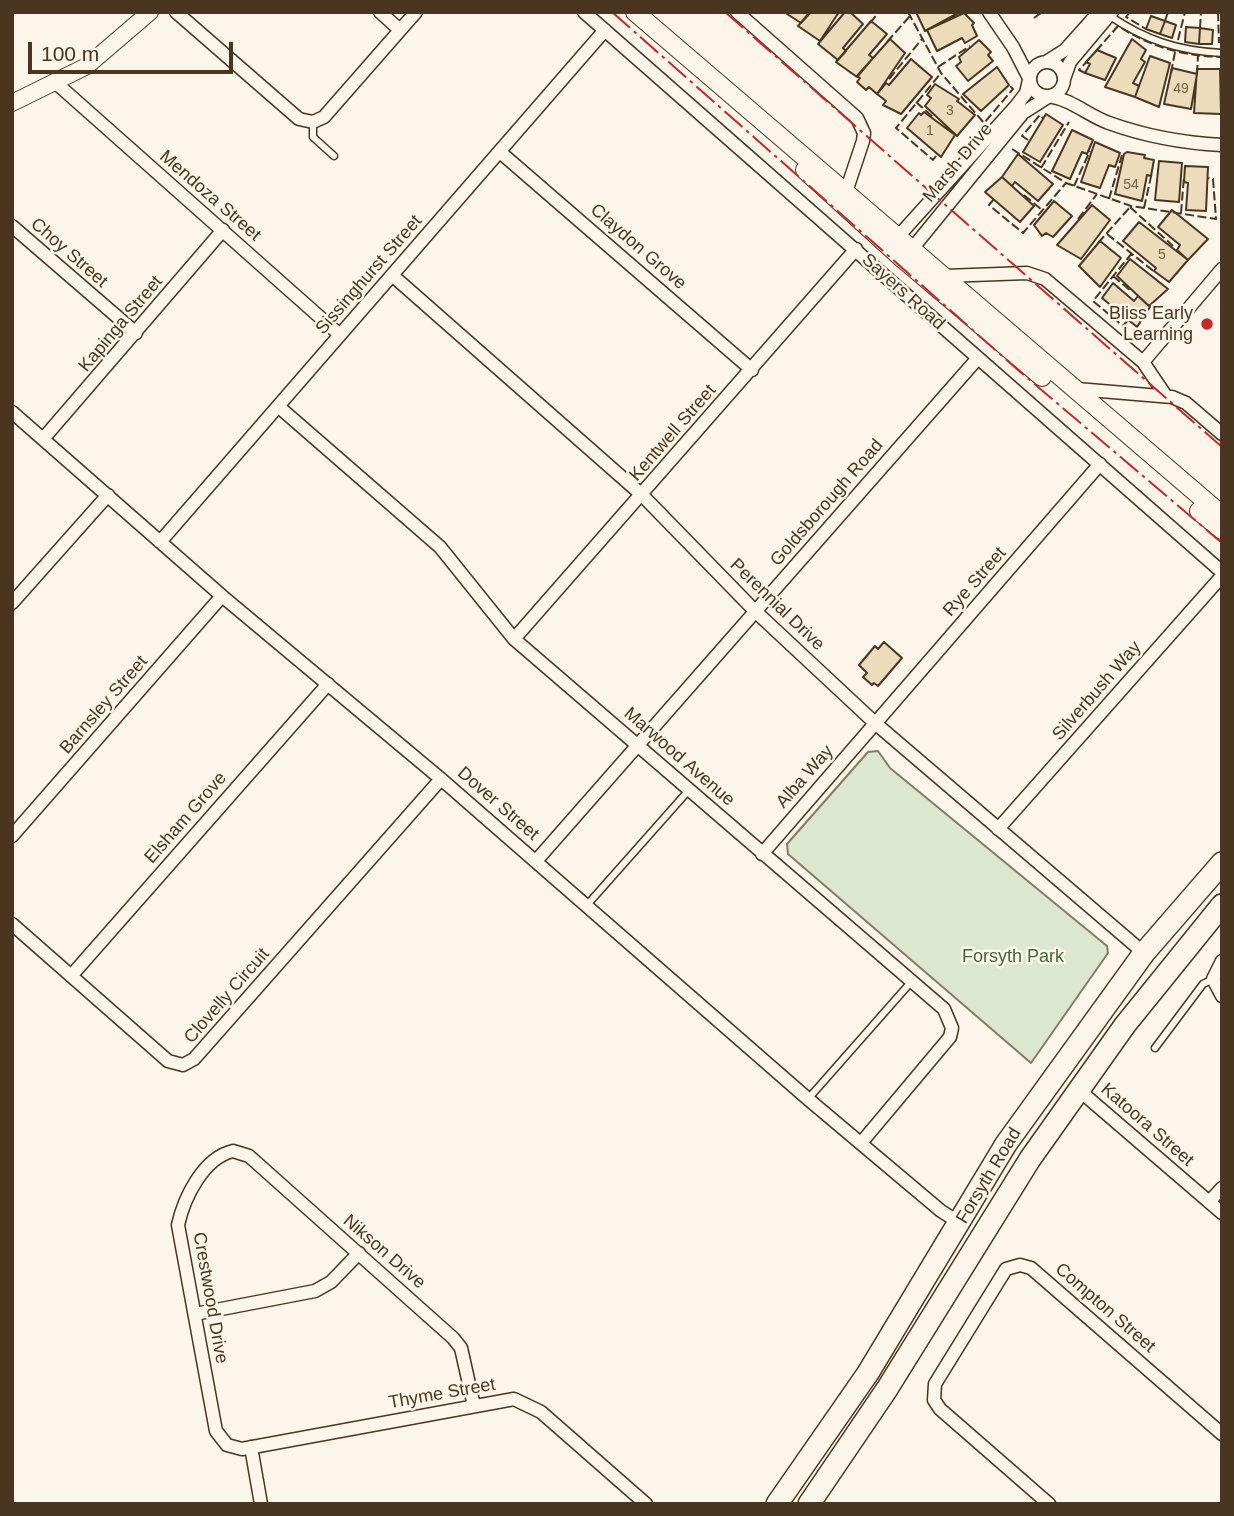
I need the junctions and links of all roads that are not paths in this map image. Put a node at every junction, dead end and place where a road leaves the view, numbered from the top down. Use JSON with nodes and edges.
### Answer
{"nodes":[{"id":1,"x":176,"y":12,"type":"edge"},
{"id":2,"x":380,"y":12,"type":"edge"},
{"id":3,"x":416,"y":12,"type":"edge"},
{"id":4,"x":584,"y":12,"type":"edge"},
{"id":5,"x":635,"y":12,"type":"edge"},
{"id":6,"x":737,"y":12,"type":"edge"},
{"id":7,"x":989,"y":12,"type":"edge"},
{"id":8,"x":1107,"y":13,"type":"edge"},
{"id":9,"x":143,"y":15,"type":"edge"},
{"id":10,"x":400,"y":30,"type":"junction"},
{"id":11,"x":605,"y":30,"type":"junction"},
{"id":12,"x":1013,"y":47,"type":"junction"},
{"id":13,"x":1222,"y":52,"type":"edge"},
{"id":14,"x":1045,"y":62,"type":"junction"},
{"id":15,"x":1029,"y":79,"type":"junction"},
{"id":16,"x":1064,"y":79,"type":"junction"},
{"id":17,"x":56,"y":83,"type":"junction"},
{"id":18,"x":1048,"y":97,"type":"junction"},
{"id":19,"x":12,"y":103,"type":"edge"},
{"id":20,"x":1083,"y":108,"type":"junction"},
{"id":21,"x":746,"y":110,"type":"junction"},
{"id":22,"x":313,"y":122,"type":"junction"},
{"id":23,"x":1222,"y":145,"type":"edge"},
{"id":24,"x":500,"y":152,"type":"junction"},
{"id":25,"x":334,"y":156,"type":"dead end"},
{"id":26,"x":846,"y":191,"type":"junction"},
{"id":27,"x":12,"y":226,"type":"edge"},
{"id":28,"x":223,"y":230,"type":"junction"},
{"id":29,"x":900,"y":247,"type":"junction"},
{"id":30,"x":856,"y":249,"type":"junction"},
{"id":31,"x":1222,"y":269,"type":"edge"},
{"id":32,"x":392,"y":275,"type":"junction"},
{"id":33,"x":945,"y":276,"type":"junction"},
{"id":34,"x":136,"y":333,"type":"junction"},
{"id":35,"x":340,"y":335,"type":"junction"},
{"id":36,"x":978,"y":358,"type":"junction"},
{"id":37,"x":1143,"y":362,"type":"junction"},
{"id":38,"x":752,"y":370,"type":"junction"},
{"id":39,"x":1073,"y":389,"type":"junction"},
{"id":40,"x":1166,"y":396,"type":"junction"},
{"id":41,"x":279,"y":407,"type":"junction"},
{"id":42,"x":12,"y":412,"type":"edge"},
{"id":43,"x":1222,"y":434,"type":"edge"},
{"id":44,"x":43,"y":439,"type":"junction"},
{"id":45,"x":1100,"y":464,"type":"junction"},
{"id":46,"x":108,"y":495,"type":"junction"},
{"id":47,"x":642,"y":495,"type":"junction"},
{"id":48,"x":1222,"y":515,"type":"edge"},
{"id":49,"x":1222,"y":530,"type":"edge"},
{"id":50,"x":160,"y":542,"type":"junction"},
{"id":51,"x":1222,"y":574,"type":"edge"},
{"id":52,"x":222,"y":596,"type":"junction"},
{"id":53,"x":12,"y":603,"type":"edge"},
{"id":54,"x":755,"y":611,"type":"junction"},
{"id":55,"x":514,"y":639,"type":"junction"},
{"id":56,"x":328,"y":684,"type":"junction"},
{"id":57,"x":875,"y":723,"type":"junction"},
{"id":58,"x":638,"y":745,"type":"junction"},
{"id":59,"x":441,"y":779,"type":"junction"},
{"id":60,"x":690,"y":789,"type":"junction"},
{"id":61,"x":998,"y":829,"type":"junction"},
{"id":62,"x":12,"y":836,"type":"edge"},
{"id":63,"x":762,"y":854,"type":"junction"},
{"id":64,"x":536,"y":861,"type":"junction"},
{"id":65,"x":1222,"y":863,"type":"edge"},
{"id":66,"x":1222,"y":905,"type":"edge"},
{"id":67,"x":586,"y":907,"type":"junction"},
{"id":68,"x":12,"y":925,"type":"edge"},
{"id":69,"x":1144,"y":953,"type":"junction"},
{"id":70,"x":1222,"y":961,"type":"edge"},
{"id":71,"x":1165,"y":971,"type":"junction"},
{"id":72,"x":71,"y":976,"type":"junction"},
{"id":73,"x":1213,"y":979,"type":"junction"},
{"id":74,"x":912,"y":981,"type":"junction"},
{"id":75,"x":1222,"y":996,"type":"edge"},
{"id":76,"x":1154,"y":1048,"type":"dead end"},
{"id":77,"x":1080,"y":1091,"type":"junction"},
{"id":78,"x":808,"y":1099,"type":"junction"},
{"id":79,"x":861,"y":1143,"type":"junction"},
{"id":80,"x":233,"y":1151,"type":"joint"},
{"id":81,"x":1222,"y":1188,"type":"edge"},
{"id":82,"x":1209,"y":1202,"type":"junction"},
{"id":83,"x":1222,"y":1213,"type":"edge"},
{"id":84,"x":960,"y":1223,"type":"junction"},
{"id":85,"x":982,"y":1238,"type":"junction"},
{"id":86,"x":359,"y":1253,"type":"junction"},
{"id":87,"x":195,"y":1314,"type":"junction"},
{"id":88,"x":474,"y":1406,"type":"junction"},
{"id":89,"x":1222,"y":1434,"type":"edge"},
{"id":90,"x":251,"y":1447,"type":"junction"},
{"id":91,"x":782,"y":1501,"type":"edge"},
{"id":92,"x":261,"y":1504,"type":"edge"},
{"id":93,"x":646,"y":1504,"type":"edge"},
{"id":94,"x":809,"y":1504,"type":"edge"},
{"id":95,"x":1049,"y":1504,"type":"edge"}],
"edges":[{"from":1,"to":22,"type":"street"},
{"from":2,"to":10,"type":"street"},
{"from":3,"to":10,"type":"street"},
{"from":4,"to":11,"type":"street","name":"Sayers Road"},
{"from":5,"to":21,"type":"main road","name":"Sayers Road"},
{"from":6,"to":26,"type":"street"},
{"from":7,"to":12,"type":"street"},
{"from":8,"to":13,"type":"lane"},
{"from":8,"to":14,"type":"street"},
{"from":8,"to":16,"type":"street"},
{"from":9,"to":17,"type":"street"},
{"from":10,"to":22,"type":"street"},
{"from":11,"to":24,"type":"street","name":"Sissinghurst Street"},
{"from":11,"to":30,"type":"street","name":"Sayers Road"},
{"from":12,"to":14,"type":"street"},
{"from":12,"to":15,"type":"street"},
{"from":14,"to":15,"type":"street"},
{"from":14,"to":16,"type":"street"},
{"from":15,"to":18,"type":"street"},
{"from":15,"to":29,"type":"street","name":"Marsh Drive"},
{"from":16,"to":18,"type":"street"},
{"from":16,"to":20,"type":"street"},
{"from":17,"to":19,"type":"street"},
{"from":17,"to":28,"type":"street","name":"Mendoza Street"},
{"from":18,"to":20,"type":"street"},
{"from":18,"to":29,"type":"street","name":"Marsh Drive"},
{"from":20,"to":23,"type":"street"},
{"from":21,"to":26,"type":"main road","name":"Sayers Road"},
{"from":21,"to":29,"type":"main road","name":"Sayers Road"},
{"from":22,"to":25,"type":"lane"},
{"from":24,"to":32,"type":"street","name":"Sissinghurst Street"},
{"from":24,"to":38,"type":"street","name":"Claydon Grove"},
{"from":26,"to":29,"type":"main road","name":"Sayers Road"},
{"from":27,"to":34,"type":"street","name":"Choy Street"},
{"from":28,"to":34,"type":"street","name":"Kapinga Street"},
{"from":28,"to":35,"type":"street","name":"Mendoza Street"},
{"from":29,"to":33,"type":"main road","name":"Sayers Road"},
{"from":29,"to":49,"type":"main road","name":"Sayers Road"},
{"from":30,"to":36,"type":"street","name":"Sayers Road"},
{"from":30,"to":38,"type":"street","name":"Kentwell Street"},
{"from":31,"to":37,"type":"street"},
{"from":32,"to":35,"type":"street","name":"Sissinghurst Street"},
{"from":32,"to":47,"type":"street","name":"Perennial Drive"},
{"from":33,"to":37,"type":"street"},
{"from":33,"to":39,"type":"main road","name":"Sayers Road"},
{"from":34,"to":44,"type":"street","name":"Kapinga Street"},
{"from":35,"to":41,"type":"street","name":"Sissinghurst Street"},
{"from":36,"to":45,"type":"street","name":"Sayers Road"},
{"from":36,"to":54,"type":"street","name":"Goldsborough Road"},
{"from":37,"to":40,"type":"street"},
{"from":38,"to":47,"type":"street","name":"Kentwell Street"},
{"from":39,"to":40,"type":"street"},
{"from":39,"to":48,"type":"main road","name":"Sayers Road"},
{"from":40,"to":43,"type":"street"},
{"from":41,"to":50,"type":"street","name":"Sissinghurst Street"},
{"from":41,"to":55,"type":"street","name":"Marwood Avenue"},
{"from":42,"to":44,"type":"street","name":"Dover Street"},
{"from":44,"to":46,"type":"street","name":"Dover Street"},
{"from":45,"to":51,"type":"street","name":"Sayers Road"},
{"from":45,"to":57,"type":"street","name":"Rye Street"},
{"from":46,"to":50,"type":"street","name":"Dover Street"},
{"from":46,"to":53,"type":"street"},
{"from":47,"to":54,"type":"street","name":"Perennial Drive"},
{"from":47,"to":55,"type":"street","name":"Kentwell Street"},
{"from":50,"to":52,"type":"street","name":"Dover Street"},
{"from":51,"to":61,"type":"street","name":"Silverbush Way"},
{"from":52,"to":56,"type":"street","name":"Dover Street"},
{"from":52,"to":62,"type":"street","name":"Barnsley Street"},
{"from":54,"to":57,"type":"street","name":"Perennial Drive"},
{"from":54,"to":58,"type":"street","name":"Goldsborough Road"},
{"from":55,"to":58,"type":"street","name":"Marwood Avenue"},
{"from":56,"to":59,"type":"street","name":"Dover Street"},
{"from":56,"to":72,"type":"street","name":"Elsham Grove"},
{"from":57,"to":61,"type":"street","name":"Perennial Drive"},
{"from":57,"to":63,"type":"street","name":"Alba Way"},
{"from":58,"to":60,"type":"street","name":"Marwood Avenue"},
{"from":58,"to":64,"type":"street","name":"Goldsborough Road"},
{"from":59,"to":64,"type":"street","name":"Dover Street"},
{"from":59,"to":72,"type":"street","name":"Clovelly Circuit"},
{"from":60,"to":63,"type":"street","name":"Marwood Avenue"},
{"from":60,"to":67,"type":"lane"},
{"from":61,"to":69,"type":"street","name":"Perennial Drive"},
{"from":63,"to":74,"type":"street","name":"Marwood Avenue"},
{"from":64,"to":67,"type":"street","name":"Dover Street"},
{"from":65,"to":69,"type":"highway","name":"Forsyth Road"},
{"from":66,"to":71,"type":"highway","name":"Forsyth Road"},
{"from":67,"to":78,"type":"street","name":"Dover Street"},
{"from":68,"to":72,"type":"street","name":"Clovelly Circuit"},
{"from":69,"to":71,"type":"highway"},
{"from":69,"to":84,"type":"highway","name":"Forsyth Road"},
{"from":70,"to":73,"type":"street"},
{"from":71,"to":77,"type":"highway","name":"Forsyth Road"},
{"from":73,"to":75,"type":"street"},
{"from":73,"to":76,"type":"lane"},
{"from":74,"to":78,"type":"lane"},
{"from":74,"to":79,"type":"street","name":"Marwood Avenue"},
{"from":77,"to":82,"type":"street","name":"Katoora Street"},
{"from":77,"to":85,"type":"highway","name":"Forsyth Road"},
{"from":78,"to":79,"type":"street","name":"Dover Street"},
{"from":79,"to":84,"type":"street","name":"Dover Street"},
{"from":80,"to":86,"type":"street","name":"Nikson Drive"},
{"from":80,"to":87,"type":"street","name":"Crestwood Drive"},
{"from":81,"to":82,"type":"street"},
{"from":82,"to":83,"type":"street","name":"Katoora Street"},
{"from":84,"to":85,"type":"highway"},
{"from":84,"to":91,"type":"highway","name":"Forsyth Road"},
{"from":85,"to":94,"type":"highway","name":"Forsyth Road"},
{"from":86,"to":87,"type":"street"},
{"from":86,"to":88,"type":"street","name":"Nikson Drive"},
{"from":87,"to":90,"type":"street","name":"Crestwood Drive"},
{"from":88,"to":90,"type":"street","name":"Thyme Street"},
{"from":88,"to":93,"type":"street","name":"Thyme Street"},
{"from":89,"to":95,"type":"street","name":"Compton Street"},
{"from":90,"to":92,"type":"street"}]}
